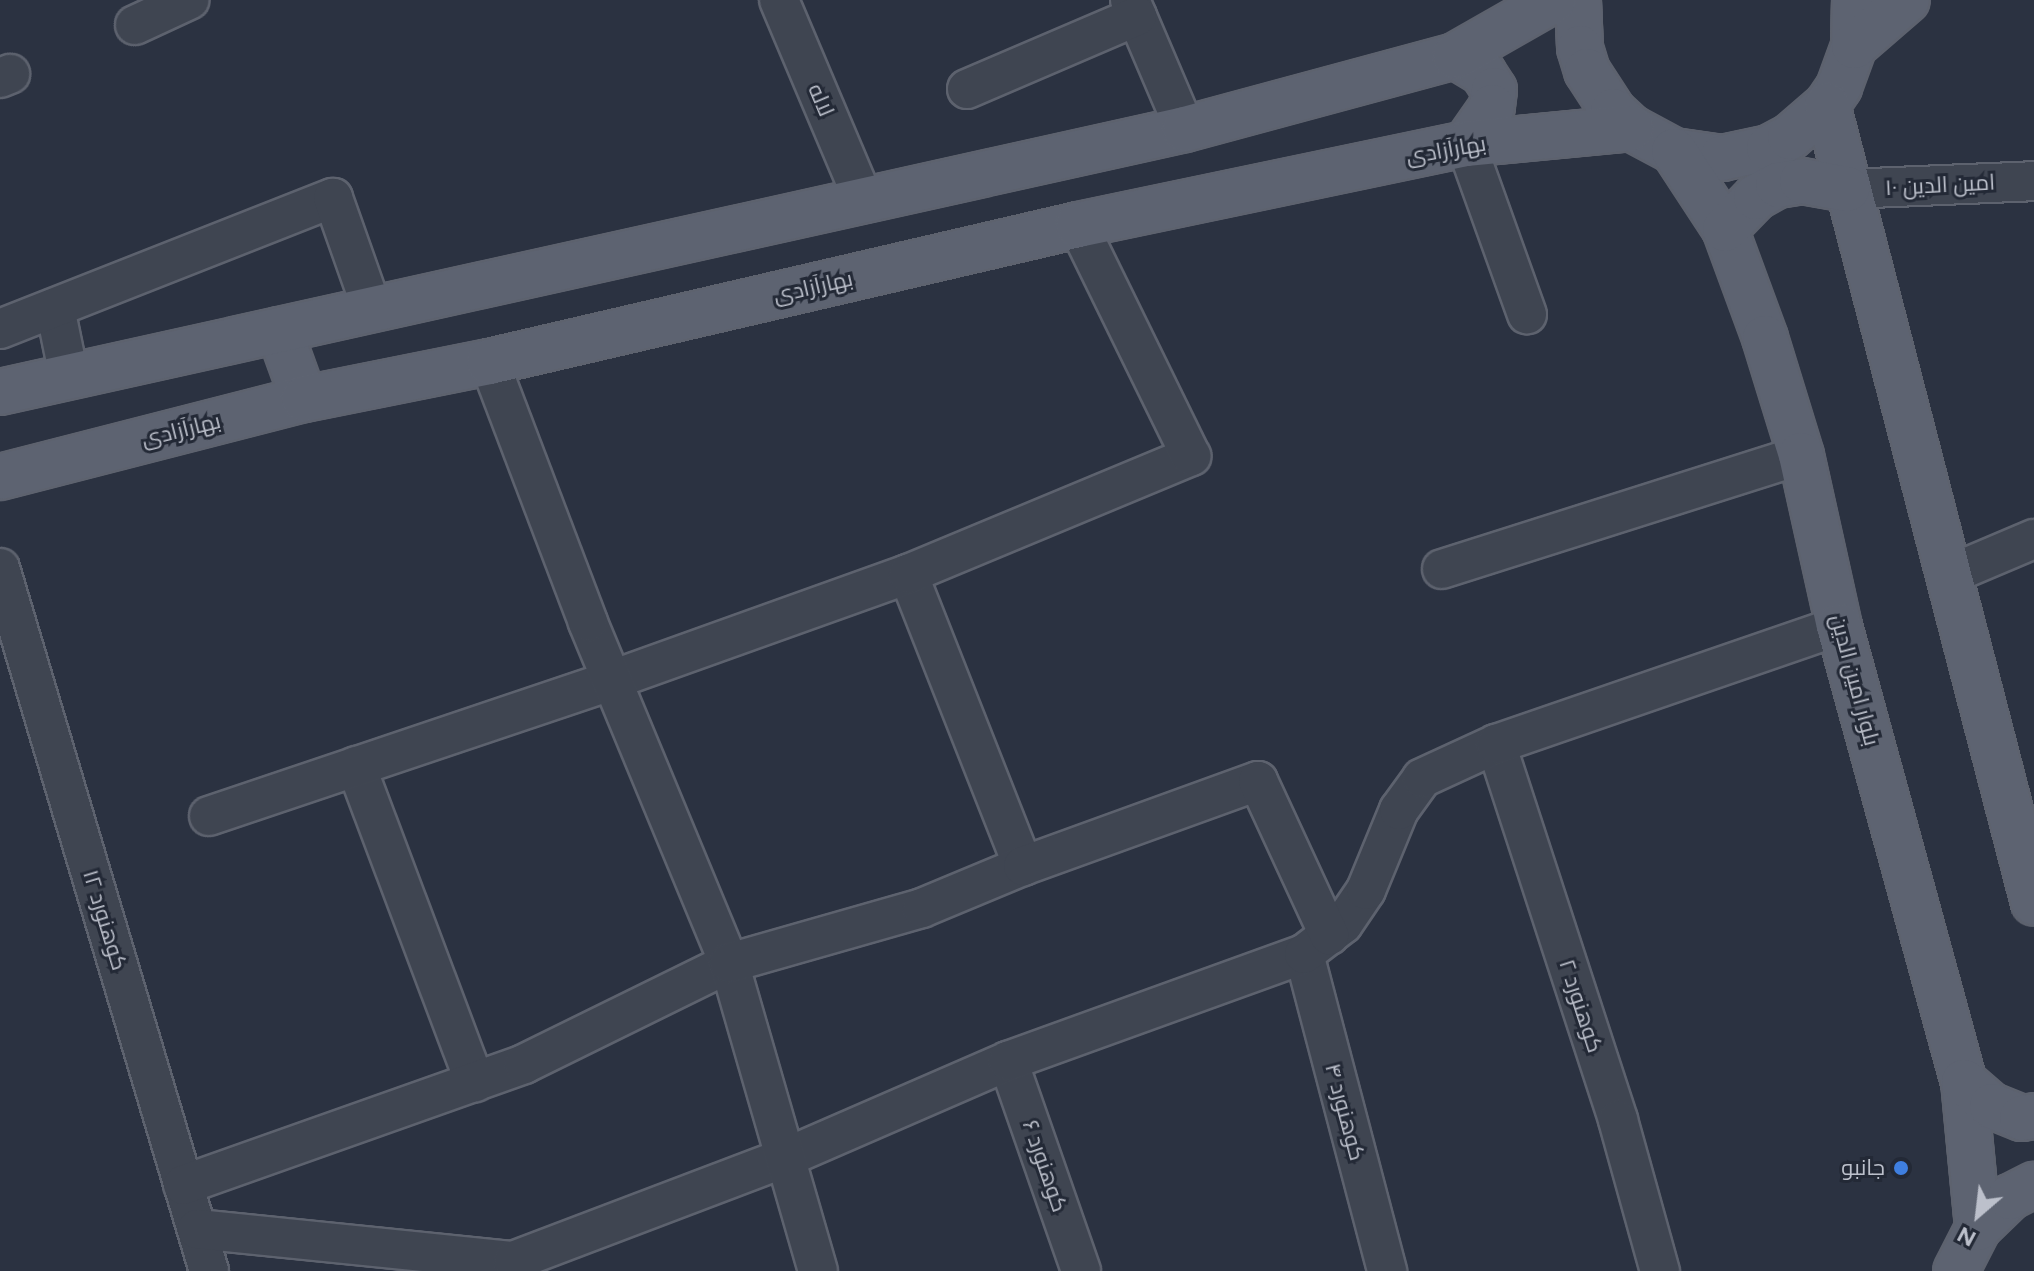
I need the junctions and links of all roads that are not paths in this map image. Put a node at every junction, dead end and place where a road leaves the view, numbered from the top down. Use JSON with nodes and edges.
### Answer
{"nodes":[{"id":1,"x":189,"y":0,"type":"edge"},
{"id":2,"x":779,"y":0,"type":"edge"},
{"id":3,"x":1553,"y":0,"type":"edge"},
{"id":4,"x":1578,"y":0,"type":"edge"},
{"id":5,"x":1855,"y":0,"type":"edge"},
{"id":6,"x":1907,"y":0,"type":"edge"},
{"id":7,"x":1134,"y":8,"type":"edge"},
{"id":8,"x":135,"y":25,"type":"dead end"},
{"id":9,"x":1854,"y":46,"type":"junction"},
{"id":10,"x":1455,"y":56,"type":"junction"},
{"id":11,"x":967,"y":89,"type":"dead end"},
{"id":12,"x":1827,"y":105,"type":"junction"},
{"id":13,"x":1631,"y":128,"type":"junction"},
{"id":14,"x":1185,"y":129,"type":"junction"},
{"id":15,"x":1466,"y":144,"type":"junction"},
{"id":16,"x":1674,"y":151,"type":"junction"},
{"id":17,"x":2034,"y":181,"type":"edge"},
{"id":18,"x":1847,"y":189,"type":"junction"},
{"id":19,"x":863,"y":199,"type":"junction"},
{"id":20,"x":1078,"y":225,"type":"junction"},
{"id":21,"x":1725,"y":229,"type":"junction"},
{"id":22,"x":55,"y":308,"type":"junction"},
{"id":23,"x":372,"y":309,"type":"junction"},
{"id":24,"x":1527,"y":314,"type":"dead end"},
{"id":25,"x":0,"y":329,"type":"edge"},
{"id":26,"x":279,"y":330,"type":"junction"},
{"id":27,"x":489,"y":362,"type":"junction"},
{"id":28,"x":69,"y":376,"type":"junction"},
{"id":29,"x":0,"y":392,"type":"edge"},
{"id":30,"x":304,"y":399,"type":"junction"},
{"id":31,"x":1801,"y":455,"type":"junction"},
{"id":32,"x":0,"y":477,"type":"edge"},
{"id":33,"x":2034,"y":539,"type":"edge"},
{"id":34,"x":0,"y":568,"type":"edge"},
{"id":35,"x":1442,"y":569,"type":"dead end"},
{"id":36,"x":908,"y":574,"type":"junction"},
{"id":37,"x":1951,"y":574,"type":"junction"},
{"id":38,"x":1839,"y":626,"type":"junction"},
{"id":39,"x":612,"y":680,"type":"junction"},
{"id":40,"x":1496,"y":744,"type":"junction"},
{"id":41,"x":356,"y":766,"type":"junction"},
{"id":42,"x":209,"y":816,"type":"dead end"},
{"id":43,"x":1023,"y":866,"type":"junction"},
{"id":44,"x":2034,"y":903,"type":"edge"},
{"id":45,"x":1316,"y":944,"type":"junction"},
{"id":46,"x":729,"y":963,"type":"junction"},
{"id":47,"x":1008,"y":1061,"type":"junction"},
{"id":48,"x":475,"y":1082,"type":"junction"},
{"id":49,"x":1964,"y":1082,"type":"junction"},
{"id":50,"x":2034,"y":1116,"type":"edge"},
{"id":51,"x":787,"y":1157,"type":"junction"},
{"id":52,"x":183,"y":1185,"type":"junction"},
{"id":53,"x":2034,"y":1185,"type":"edge"},
{"id":54,"x":1978,"y":1228,"type":"junction"},
{"id":55,"x":197,"y":1229,"type":"junction"},
{"id":56,"x":514,"y":1266,"type":"edge"},
{"id":57,"x":209,"y":1271,"type":"edge"},
{"id":58,"x":818,"y":1271,"type":"edge"},
{"id":59,"x":1081,"y":1271,"type":"edge"},
{"id":60,"x":1387,"y":1271,"type":"edge"},
{"id":61,"x":1660,"y":1271,"type":"edge"},
{"id":62,"x":1956,"y":1271,"type":"edge"}],
"edges":[{"from":1,"to":8,"type":"street"},
{"from":2,"to":19,"type":"street","name":"لاله"},
{"from":3,"to":10,"type":"main road"},
{"from":4,"to":13,"type":"main road"},
{"from":5,"to":9,"type":"main road"},
{"from":6,"to":9,"type":"main road"},
{"from":7,"to":11,"type":"street"},
{"from":7,"to":14,"type":"street"},
{"from":9,"to":12,"type":"main road"},
{"from":10,"to":14,"type":"main road"},
{"from":10,"to":15,"type":"main road"},
{"from":12,"to":16,"type":"main road"},
{"from":12,"to":18,"type":"main road"},
{"from":13,"to":15,"type":"main road","name":"بهارآزادی"},
{"from":13,"to":16,"type":"main road"},
{"from":14,"to":19,"type":"main road"},
{"from":15,"to":20,"type":"main road","name":"بهارآزادی"},
{"from":15,"to":24,"type":"street"},
{"from":16,"to":21,"type":"main road","name":"بلوار امین الدین"},
{"from":17,"to":18,"type":"street","name":"امین الدین ۱۰"},
{"from":18,"to":21,"type":"main road"},
{"from":18,"to":37,"type":"main road"},
{"from":19,"to":23,"type":"main road"},
{"from":20,"to":27,"type":"main road","name":"بهارآزادی"},
{"from":20,"to":36,"type":"street"},
{"from":21,"to":31,"type":"main road","name":"بلوار امین الدین"},
{"from":22,"to":23,"type":"street"},
{"from":22,"to":25,"type":"street"},
{"from":22,"to":28,"type":"street"},
{"from":23,"to":26,"type":"main road"},
{"from":26,"to":28,"type":"main road"},
{"from":26,"to":30,"type":"main road"},
{"from":27,"to":30,"type":"main road","name":"بهارآزادی"},
{"from":27,"to":39,"type":"street"},
{"from":28,"to":29,"type":"main road"},
{"from":30,"to":32,"type":"main road","name":"بهارآزادی"},
{"from":31,"to":35,"type":"street"},
{"from":31,"to":38,"type":"main road","name":"بلوار امین الدین"},
{"from":33,"to":37,"type":"street"},
{"from":34,"to":52,"type":"street","name":"کوهنورد ۱۲"},
{"from":36,"to":39,"type":"street"},
{"from":36,"to":43,"type":"street"},
{"from":37,"to":44,"type":"main road"},
{"from":38,"to":40,"type":"street"},
{"from":38,"to":49,"type":"main road","name":"بلوار امین الدین"},
{"from":39,"to":41,"type":"street"},
{"from":39,"to":46,"type":"street"},
{"from":40,"to":45,"type":"street"},
{"from":40,"to":61,"type":"street","name":"کوهنورد ۲"},
{"from":41,"to":42,"type":"street"},
{"from":41,"to":48,"type":"street"},
{"from":43,"to":45,"type":"street","name":"کوهنورد ۴"},
{"from":43,"to":46,"type":"street"},
{"from":45,"to":47,"type":"street"},
{"from":45,"to":60,"type":"street","name":"کوهنورد ۴"},
{"from":46,"to":48,"type":"street"},
{"from":46,"to":51,"type":"street"},
{"from":47,"to":51,"type":"street"},
{"from":47,"to":59,"type":"street","name":"کوهنورد ۶"},
{"from":48,"to":52,"type":"street"},
{"from":49,"to":50,"type":"main road"},
{"from":49,"to":54,"type":"main road","name":"بلوار امین الدین"},
{"from":51,"to":56,"type":"street"},
{"from":51,"to":58,"type":"street"},
{"from":52,"to":55,"type":"street","name":"کوهنورد ۱۲"},
{"from":53,"to":54,"type":"main road"},
{"from":54,"to":62,"type":"main road"},
{"from":55,"to":56,"type":"street"},
{"from":55,"to":57,"type":"street","name":"کوهنورد ۱۲"}]}
